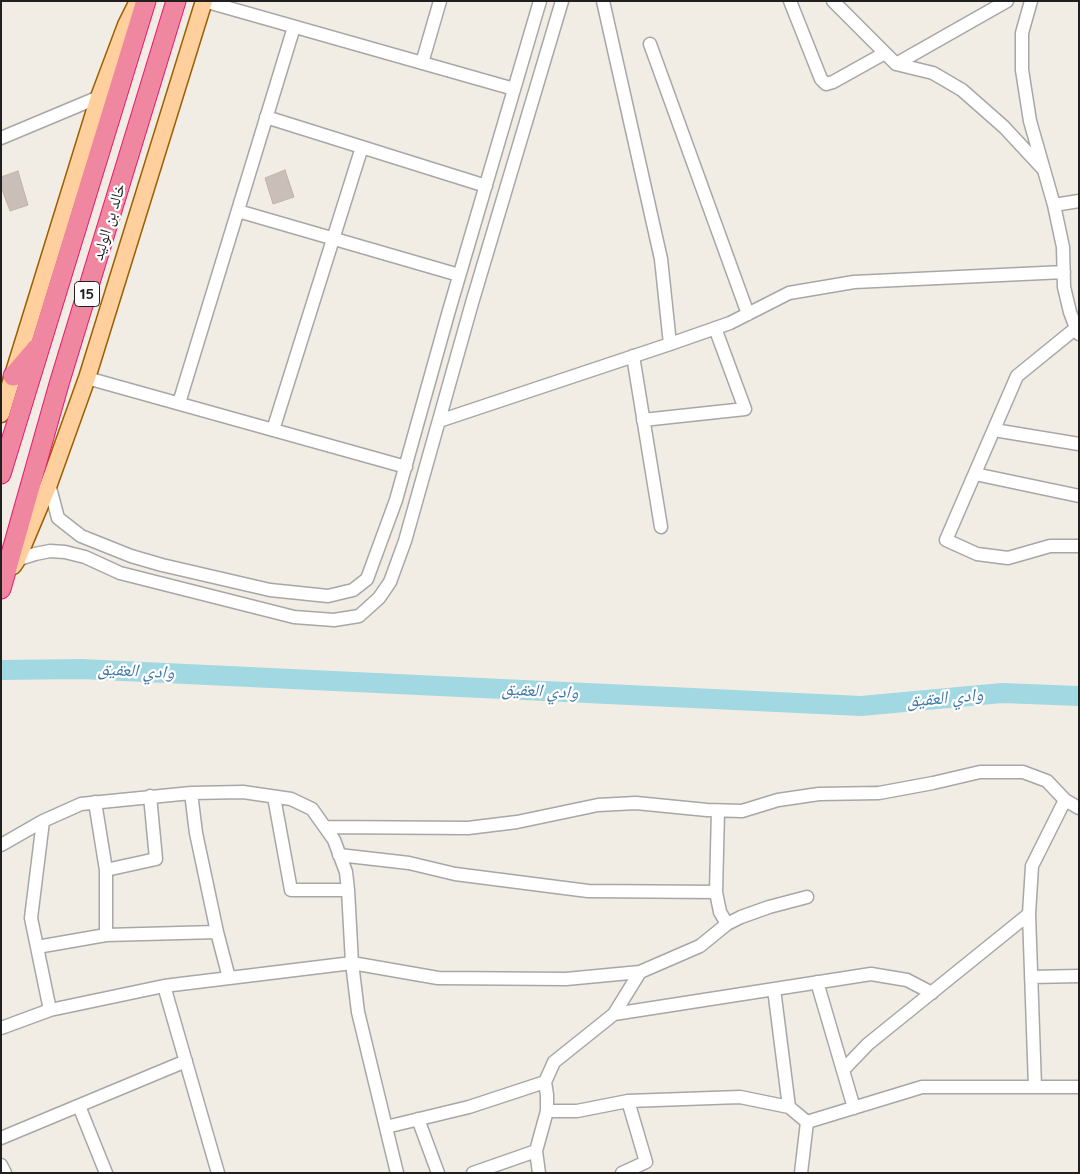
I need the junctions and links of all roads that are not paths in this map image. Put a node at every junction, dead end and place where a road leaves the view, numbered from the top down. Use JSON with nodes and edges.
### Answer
{"nodes":[{"id":1,"x":138,"y":1,"type":"edge"},
{"id":2,"x":146,"y":1,"type":"edge"},
{"id":3,"x":176,"y":1,"type":"edge"},
{"id":4,"x":204,"y":1,"type":"edge"},
{"id":5,"x":440,"y":1,"type":"edge"},
{"id":6,"x":540,"y":1,"type":"edge"},
{"id":7,"x":562,"y":1,"type":"edge"},
{"id":8,"x":603,"y":1,"type":"edge"},
{"id":9,"x":790,"y":1,"type":"edge"},
{"id":10,"x":833,"y":1,"type":"edge"},
{"id":11,"x":1007,"y":1,"type":"edge"},
{"id":12,"x":1031,"y":1,"type":"edge"},
{"id":13,"x":294,"y":27,"type":"junction"},
{"id":14,"x":650,"y":44,"type":"dead end"},
{"id":15,"x":885,"y":53,"type":"junction"},
{"id":16,"x":422,"y":63,"type":"junction"},
{"id":17,"x":896,"y":64,"type":"junction"},
{"id":18,"x":514,"y":89,"type":"junction"},
{"id":19,"x":99,"y":98,"type":"junction"},
{"id":20,"x":266,"y":117,"type":"junction"},
{"id":21,"x":1,"y":138,"type":"edge"},
{"id":22,"x":362,"y":147,"type":"junction"},
{"id":23,"x":1044,"y":171,"type":"junction"},
{"id":24,"x":486,"y":186,"type":"junction"},
{"id":25,"x":1079,"y":202,"type":"edge"},
{"id":26,"x":1054,"y":205,"type":"junction"},
{"id":27,"x":238,"y":210,"type":"junction"},
{"id":28,"x":475,"y":221,"type":"junction"},
{"id":29,"x":495,"y":224,"type":"junction"},
{"id":30,"x":334,"y":238,"type":"junction"},
{"id":31,"x":1064,"y":272,"type":"junction"},
{"id":32,"x":459,"y":275,"type":"junction"},
{"id":33,"x":748,"y":314,"type":"junction"},
{"id":34,"x":715,"y":328,"type":"junction"},
{"id":35,"x":1077,"y":331,"type":"edge"},
{"id":36,"x":41,"y":344,"type":"junction"},
{"id":37,"x":670,"y":344,"type":"junction"},
{"id":38,"x":633,"y":356,"type":"junction"},
{"id":39,"x":13,"y":376,"type":"junction"},
{"id":40,"x":87,"y":378,"type":"junction"},
{"id":41,"x":179,"y":403,"type":"junction"},
{"id":42,"x":1,"y":414,"type":"edge"},
{"id":43,"x":643,"y":420,"type":"junction"},
{"id":44,"x":439,"y":421,"type":"junction"},
{"id":45,"x":273,"y":430,"type":"junction"},
{"id":46,"x":994,"y":430,"type":"junction"},
{"id":47,"x":1079,"y":444,"type":"edge"},
{"id":48,"x":406,"y":467,"type":"junction"},
{"id":49,"x":1,"y":474,"type":"edge"},
{"id":50,"x":975,"y":474,"type":"junction"},
{"id":51,"x":49,"y":484,"type":"junction"},
{"id":52,"x":1079,"y":496,"type":"edge"},
{"id":53,"x":662,"y":527,"type":"dead end"},
{"id":54,"x":1079,"y":546,"type":"edge"},
{"id":55,"x":131,"y":556,"type":"junction"},
{"id":56,"x":125,"y":574,"type":"junction"},
{"id":57,"x":7,"y":576,"type":"edge"},
{"id":58,"x":191,"y":793,"type":"junction"},
{"id":59,"x":150,"y":796,"type":"junction"},
{"id":60,"x":274,"y":797,"type":"junction"},
{"id":61,"x":1065,"y":800,"type":"junction"},
{"id":62,"x":95,"y":802,"type":"junction"},
{"id":63,"x":1079,"y":808,"type":"edge"},
{"id":64,"x":718,"y":811,"type":"junction"},
{"id":65,"x":43,"y":821,"type":"junction"},
{"id":66,"x":325,"y":827,"type":"junction"},
{"id":67,"x":1,"y":845,"type":"edge"},
{"id":68,"x":340,"y":855,"type":"junction"},
{"id":69,"x":106,"y":870,"type":"junction"},
{"id":70,"x":348,"y":890,"type":"junction"},
{"id":71,"x":716,"y":892,"type":"junction"},
{"id":72,"x":807,"y":897,"type":"dead end"},
{"id":73,"x":1029,"y":914,"type":"junction"},
{"id":74,"x":727,"y":924,"type":"junction"},
{"id":75,"x":217,"y":932,"type":"junction"},
{"id":76,"x":106,"y":935,"type":"junction"},
{"id":77,"x":37,"y":947,"type":"junction"},
{"id":78,"x":352,"y":963,"type":"junction"},
{"id":79,"x":640,"y":972,"type":"junction"},
{"id":80,"x":1079,"y":976,"type":"edge"},
{"id":81,"x":1031,"y":977,"type":"junction"},
{"id":82,"x":229,"y":978,"type":"junction"},
{"id":83,"x":817,"y":982,"type":"junction"},
{"id":84,"x":164,"y":986,"type":"junction"},
{"id":85,"x":774,"y":989,"type":"junction"},
{"id":86,"x":932,"y":993,"type":"junction"},
{"id":87,"x":50,"y":1010,"type":"junction"},
{"id":88,"x":614,"y":1014,"type":"junction"},
{"id":89,"x":1,"y":1028,"type":"edge"},
{"id":90,"x":186,"y":1061,"type":"junction"},
{"id":91,"x":843,"y":1070,"type":"junction"},
{"id":92,"x":545,"y":1082,"type":"junction"},
{"id":93,"x":1035,"y":1087,"type":"junction"},
{"id":94,"x":1079,"y":1087,"type":"edge"},
{"id":95,"x":628,"y":1101,"type":"junction"},
{"id":96,"x":78,"y":1106,"type":"junction"},
{"id":97,"x":790,"y":1107,"type":"junction"},
{"id":98,"x":854,"y":1108,"type":"junction"},
{"id":99,"x":547,"y":1111,"type":"junction"},
{"id":100,"x":418,"y":1119,"type":"junction"},
{"id":101,"x":807,"y":1122,"type":"junction"},
{"id":102,"x":386,"y":1127,"type":"junction"},
{"id":103,"x":1,"y":1138,"type":"edge"},
{"id":104,"x":536,"y":1151,"type":"junction"},
{"id":105,"x":1,"y":1165,"type":"edge"},
{"id":106,"x":5,"y":1173,"type":"edge"},
{"id":107,"x":106,"y":1173,"type":"edge"},
{"id":108,"x":218,"y":1173,"type":"edge"},
{"id":109,"x":397,"y":1173,"type":"edge"},
{"id":110,"x":438,"y":1173,"type":"edge"},
{"id":111,"x":473,"y":1173,"type":"edge"},
{"id":112,"x":539,"y":1173,"type":"edge"},
{"id":113,"x":622,"y":1173,"type":"edge"},
{"id":114,"x":801,"y":1173,"type":"edge"}],
"edges":[{"from":1,"to":19,"type":"main road"},
{"from":2,"to":36,"type":"highway","name":"خالد بن الوليد","number":"15"},
{"from":3,"to":57,"type":"highway","name":"خالد بن الوليد","number":"15"},
{"from":4,"to":13,"type":"street"},
{"from":4,"to":40,"type":"main road"},
{"from":5,"to":16,"type":"street"},
{"from":6,"to":18,"type":"street"},
{"from":7,"to":29,"type":"street"},
{"from":8,"to":37,"type":"street"},
{"from":9,"to":15,"type":"street"},
{"from":10,"to":15,"type":"street"},
{"from":11,"to":17,"type":"street"},
{"from":12,"to":23,"type":"street"},
{"from":13,"to":16,"type":"street"},
{"from":13,"to":20,"type":"street"},
{"from":14,"to":33,"type":"street"},
{"from":15,"to":17,"type":"street"},
{"from":16,"to":18,"type":"street"},
{"from":17,"to":23,"type":"street"},
{"from":18,"to":24,"type":"street"},
{"from":19,"to":21,"type":"street"},
{"from":19,"to":39,"type":"main road"},
{"from":20,"to":22,"type":"street"},
{"from":20,"to":27,"type":"street"},
{"from":22,"to":24,"type":"street"},
{"from":22,"to":30,"type":"street"},
{"from":23,"to":26,"type":"street"},
{"from":24,"to":28,"type":"street"},
{"from":25,"to":26,"type":"street"},
{"from":26,"to":31,"type":"street"},
{"from":27,"to":30,"type":"street"},
{"from":27,"to":41,"type":"street"},
{"from":28,"to":29,"type":"street"},
{"from":28,"to":32,"type":"street"},
{"from":29,"to":44,"type":"street"},
{"from":30,"to":32,"type":"street"},
{"from":30,"to":45,"type":"street"},
{"from":31,"to":33,"type":"street"},
{"from":31,"to":35,"type":"street"},
{"from":32,"to":48,"type":"street"},
{"from":33,"to":34,"type":"street"},
{"from":34,"to":37,"type":"street"},
{"from":34,"to":43,"type":"street"},
{"from":35,"to":46,"type":"street"},
{"from":36,"to":39,"type":"highway"},
{"from":36,"to":49,"type":"highway","name":"خالد بن الوليد","number":"15"},
{"from":37,"to":38,"type":"street"},
{"from":38,"to":43,"type":"street"},
{"from":38,"to":44,"type":"street"},
{"from":39,"to":42,"type":"main road"},
{"from":40,"to":41,"type":"street"},
{"from":40,"to":51,"type":"main road"},
{"from":41,"to":45,"type":"street"},
{"from":43,"to":53,"type":"street"},
{"from":44,"to":56,"type":"street"},
{"from":45,"to":48,"type":"street"},
{"from":46,"to":47,"type":"street"},
{"from":46,"to":50,"type":"street"},
{"from":48,"to":55,"type":"street"},
{"from":50,"to":52,"type":"street"},
{"from":50,"to":54,"type":"street"},
{"from":51,"to":55,"type":"street"},
{"from":51,"to":57,"type":"main road"},
{"from":55,"to":56,"type":"street"},
{"from":56,"to":57,"type":"street"},
{"from":58,"to":59,"type":"street"},
{"from":58,"to":60,"type":"street"},
{"from":58,"to":75,"type":"street"},
{"from":59,"to":62,"type":"street"},
{"from":59,"to":69,"type":"street"},
{"from":60,"to":66,"type":"street"},
{"from":60,"to":70,"type":"street"},
{"from":61,"to":63,"type":"street"},
{"from":61,"to":64,"type":"street"},
{"from":61,"to":73,"type":"street"},
{"from":62,"to":65,"type":"street"},
{"from":62,"to":69,"type":"street"},
{"from":64,"to":66,"type":"street"},
{"from":64,"to":71,"type":"street"},
{"from":65,"to":67,"type":"street"},
{"from":65,"to":77,"type":"street"},
{"from":66,"to":68,"type":"street"},
{"from":68,"to":70,"type":"street"},
{"from":68,"to":71,"type":"street"},
{"from":69,"to":76,"type":"street"},
{"from":70,"to":78,"type":"street"},
{"from":71,"to":74,"type":"street"},
{"from":72,"to":74,"type":"street"},
{"from":73,"to":81,"type":"street"},
{"from":73,"to":86,"type":"street"},
{"from":74,"to":79,"type":"street"},
{"from":75,"to":76,"type":"street"},
{"from":75,"to":82,"type":"street"},
{"from":76,"to":77,"type":"street"},
{"from":77,"to":87,"type":"street"},
{"from":78,"to":79,"type":"street"},
{"from":78,"to":82,"type":"street"},
{"from":78,"to":102,"type":"street"},
{"from":79,"to":88,"type":"street"},
{"from":80,"to":81,"type":"street"},
{"from":81,"to":93,"type":"street"},
{"from":82,"to":84,"type":"street"},
{"from":83,"to":85,"type":"street"},
{"from":83,"to":86,"type":"street"},
{"from":83,"to":91,"type":"street"},
{"from":84,"to":87,"type":"street"},
{"from":84,"to":90,"type":"street"},
{"from":85,"to":88,"type":"street"},
{"from":85,"to":97,"type":"street"},
{"from":86,"to":91,"type":"street"},
{"from":87,"to":89,"type":"street"},
{"from":88,"to":92,"type":"street"},
{"from":90,"to":96,"type":"street"},
{"from":90,"to":108,"type":"street"},
{"from":91,"to":98,"type":"street"},
{"from":92,"to":99,"type":"street"},
{"from":92,"to":100,"type":"street"},
{"from":93,"to":94,"type":"street"},
{"from":93,"to":98,"type":"street"},
{"from":95,"to":97,"type":"street"},
{"from":95,"to":99,"type":"street"},
{"from":95,"to":113,"type":"street"},
{"from":96,"to":103,"type":"street"},
{"from":96,"to":107,"type":"street"},
{"from":97,"to":101,"type":"street"},
{"from":98,"to":101,"type":"street"},
{"from":99,"to":104,"type":"street"},
{"from":100,"to":102,"type":"street"},
{"from":100,"to":110,"type":"street"},
{"from":101,"to":114,"type":"street"},
{"from":102,"to":109,"type":"street"},
{"from":104,"to":111,"type":"street"},
{"from":104,"to":112,"type":"street"},
{"from":105,"to":106,"type":"street"}]}
